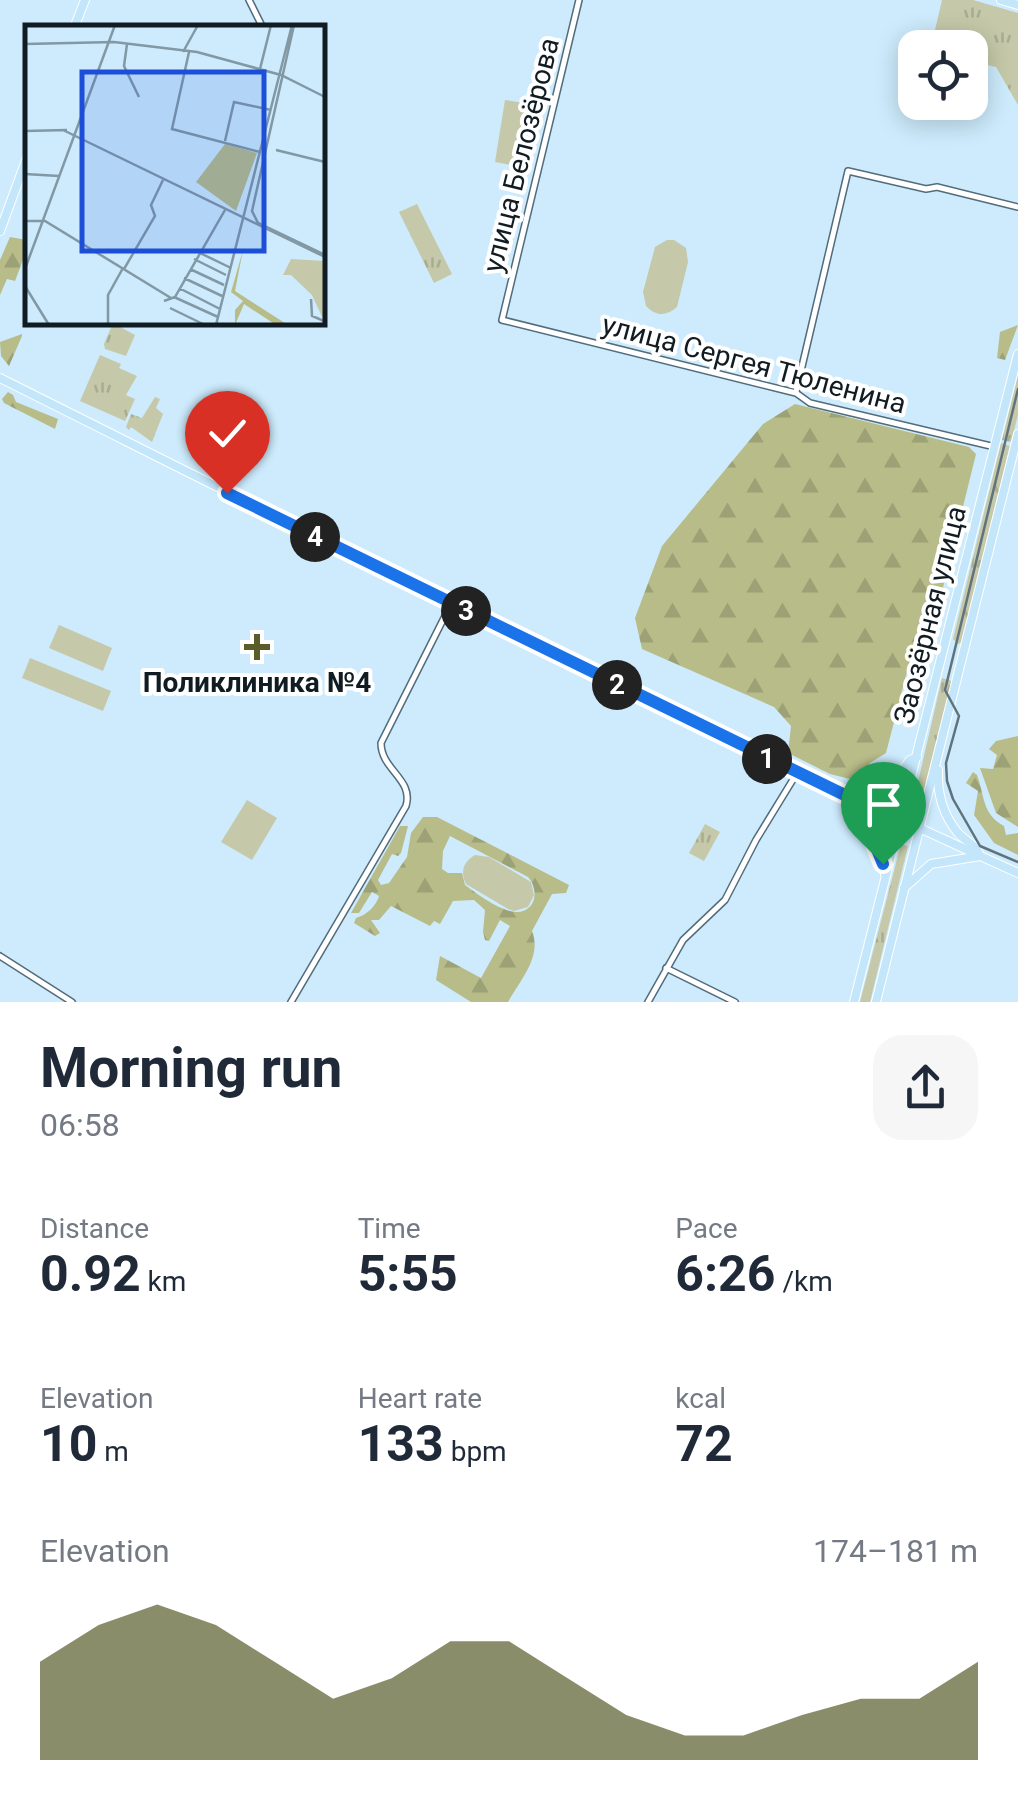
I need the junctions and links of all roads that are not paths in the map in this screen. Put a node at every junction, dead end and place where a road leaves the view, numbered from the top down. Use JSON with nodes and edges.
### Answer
{"nodes":[{"id":1,"x":85,"y":0,"type":"edge"},
{"id":2,"x":249,"y":0,"type":"edge"},
{"id":3,"x":579,"y":0,"type":"edge"},
{"id":4,"x":1001,"y":0,"type":"edge"},
{"id":5,"x":1018,"y":5,"type":"edge"},
{"id":6,"x":75,"y":25,"type":"edge"},
{"id":7,"x":262,"y":25,"type":"edge"},
{"id":8,"x":25,"y":163,"type":"edge"},
{"id":9,"x":1018,"y":208,"type":"edge"},
{"id":10,"x":0,"y":231,"type":"edge"},
{"id":11,"x":502,"y":320,"type":"joint"},
{"id":12,"x":1018,"y":354,"type":"edge"},
{"id":13,"x":0,"y":378,"type":"edge"},
{"id":14,"x":796,"y":393,"type":"junction"},
{"id":15,"x":1018,"y":434,"type":"edge"},
{"id":16,"x":995,"y":447,"type":"junction"},
{"id":17,"x":451,"y":604,"type":"junction"},
{"id":18,"x":945,"y":644,"type":"junction"},
{"id":19,"x":965,"y":649,"type":"junction"},
{"id":20,"x":938,"y":756,"type":"junction"},
{"id":21,"x":917,"y":757,"type":"junction"},
{"id":22,"x":797,"y":773,"type":"junction"},
{"id":23,"x":857,"y":801,"type":"junction"},
{"id":24,"x":901,"y":821,"type":"junction"},
{"id":25,"x":919,"y":829,"type":"junction"},
{"id":26,"x":980,"y":856,"type":"junction"},
{"id":27,"x":1018,"y":873,"type":"edge"},
{"id":28,"x":886,"y":884,"type":"junction"},
{"id":29,"x":904,"y":888,"type":"junction"},
{"id":30,"x":0,"y":956,"type":"edge"},
{"id":31,"x":666,"y":968,"type":"junction"},
{"id":32,"x":72,"y":1002,"type":"edge"},
{"id":33,"x":291,"y":1002,"type":"edge"},
{"id":34,"x":648,"y":1002,"type":"edge"},
{"id":35,"x":735,"y":1002,"type":"edge"},
{"id":36,"x":854,"y":1002,"type":"edge"},
{"id":37,"x":876,"y":1002,"type":"edge"}],
"edges":[{"from":1,"to":6,"type":"main road"},
{"from":2,"to":7,"type":"street"},
{"from":3,"to":11,"type":"street","name":"улица Белозёрова"},
{"from":4,"to":5,"type":"main road"},
{"from":8,"to":10,"type":"main road"},
{"from":9,"to":14,"type":"street"},
{"from":11,"to":14,"type":"street","name":"улица Сергея Тюленина"},
{"from":12,"to":16,"type":"main road","name":"Заозёрная улица"},
{"from":13,"to":17,"type":"main road"},
{"from":14,"to":16,"type":"street","name":"улица Сергея Тюленина"},
{"from":15,"to":19,"type":"main road","name":"Заозёрная улица"},
{"from":16,"to":18,"type":"main road","name":"Заозёрная улица"},
{"from":17,"to":22,"type":"main road"},
{"from":17,"to":33,"type":"street"},
{"from":18,"to":19,"type":"main road"},
{"from":18,"to":21,"type":"main road","name":"Заозёрная улица"},
{"from":19,"to":20,"type":"main road","name":"Заозёрная улица"},
{"from":20,"to":25,"type":"main road","name":"Заозёрная улица"},
{"from":20,"to":26,"type":"main road"},
{"from":21,"to":23,"type":"main road"},
{"from":21,"to":24,"type":"main road","name":"Заозёрная улица"},
{"from":22,"to":23,"type":"main road"},
{"from":22,"to":31,"type":"street"},
{"from":23,"to":24,"type":"main road"},
{"from":23,"to":28,"type":"main road"},
{"from":24,"to":25,"type":"main road"},
{"from":24,"to":28,"type":"main road","name":"Заозёрная улица"},
{"from":25,"to":26,"type":"main road"},
{"from":25,"to":29,"type":"main road","name":"Заозёрная улица"},
{"from":26,"to":27,"type":"main road"},
{"from":26,"to":29,"type":"main road"},
{"from":28,"to":36,"type":"main road","name":"Заозёрная улица"},
{"from":29,"to":37,"type":"main road","name":"Заозёрная улица"},
{"from":30,"to":32,"type":"street"},
{"from":31,"to":34,"type":"street"},
{"from":31,"to":35,"type":"street"}]}
